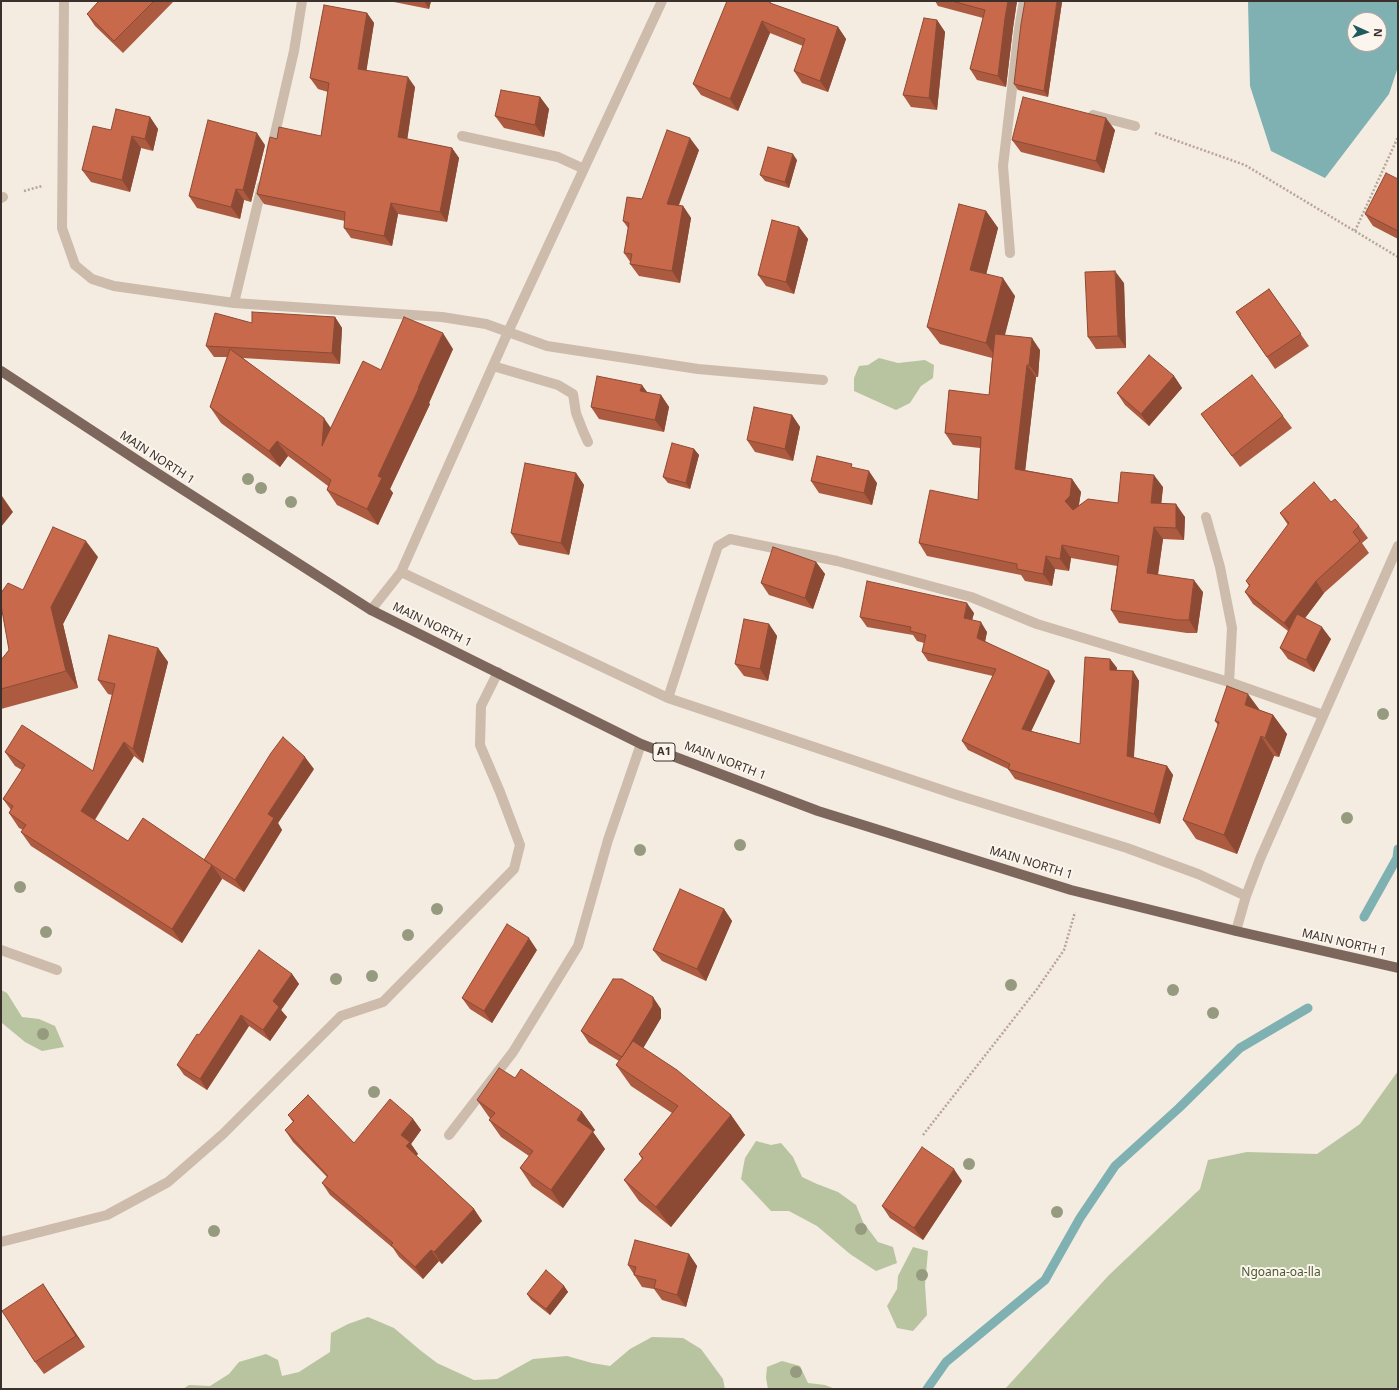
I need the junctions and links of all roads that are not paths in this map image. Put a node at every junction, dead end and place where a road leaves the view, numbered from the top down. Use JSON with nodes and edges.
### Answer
{"nodes":[{"id":1,"x":64,"y":1,"type":"edge"},
{"id":2,"x":302,"y":1,"type":"edge"},
{"id":3,"x":662,"y":1,"type":"edge"},
{"id":4,"x":1024,"y":1,"type":"edge"},
{"id":5,"x":1081,"y":112,"type":"edge"},
{"id":6,"x":1136,"y":126,"type":"road end"},
{"id":7,"x":462,"y":136,"type":"dead end"},
{"id":8,"x":269,"y":160,"type":"edge"},
{"id":9,"x":584,"y":169,"type":"junction"},
{"id":10,"x":265,"y":175,"type":"edge"},
{"id":11,"x":1010,"y":253,"type":"dead end"},
{"id":12,"x":234,"y":303,"type":"junction"},
{"id":13,"x":508,"y":332,"type":"junction"},
{"id":14,"x":493,"y":366,"type":"junction"},
{"id":15,"x":1,"y":371,"type":"edge"},
{"id":16,"x":823,"y":380,"type":"dead end"},
{"id":17,"x":588,"y":442,"type":"dead end"},
{"id":18,"x":1206,"y":518,"type":"dead end"},
{"id":19,"x":1398,"y":546,"type":"edge"},
{"id":20,"x":401,"y":572,"type":"junction"},
{"id":21,"x":371,"y":610,"type":"junction"},
{"id":22,"x":498,"y":672,"type":"junction"},
{"id":23,"x":1229,"y":682,"type":"junction"},
{"id":24,"x":668,"y":698,"type":"junction"},
{"id":25,"x":1323,"y":715,"type":"junction"},
{"id":26,"x":641,"y":744,"type":"junction"},
{"id":27,"x":1246,"y":896,"type":"junction"},
{"id":28,"x":1236,"y":931,"type":"junction"},
{"id":29,"x":1,"y":950,"type":"edge"},
{"id":30,"x":1398,"y":968,"type":"edge"},
{"id":31,"x":57,"y":970,"type":"dead end"},
{"id":32,"x":449,"y":1135,"type":"dead end"},
{"id":33,"x":1,"y":1242,"type":"edge"}],
"edges":[{"from":1,"to":12,"type":"street"},
{"from":2,"to":8,"type":"street"},
{"from":3,"to":9,"type":"street"},
{"from":4,"to":11,"type":"street"},
{"from":5,"to":6,"type":"street"},
{"from":7,"to":9,"type":"street"},
{"from":9,"to":13,"type":"street"},
{"from":10,"to":12,"type":"street"},
{"from":12,"to":13,"type":"street"},
{"from":13,"to":14,"type":"street"},
{"from":13,"to":16,"type":"street"},
{"from":14,"to":17,"type":"street"},
{"from":14,"to":20,"type":"street"},
{"from":15,"to":21,"type":"main road","name":"MAIN NORTH 1","number":"A1"},
{"from":18,"to":23,"type":"street"},
{"from":19,"to":25,"type":"street"},
{"from":20,"to":21,"type":"street"},
{"from":20,"to":24,"type":"street"},
{"from":21,"to":22,"type":"main road","name":"MAIN NORTH 1","number":"A1"},
{"from":22,"to":26,"type":"main road","name":"MAIN NORTH 1","number":"A1"},
{"from":22,"to":33,"type":"street"},
{"from":23,"to":24,"type":"street"},
{"from":23,"to":25,"type":"street"},
{"from":24,"to":27,"type":"street"},
{"from":25,"to":27,"type":"street"},
{"from":26,"to":28,"type":"main road","name":"MAIN NORTH 1","number":"A1"},
{"from":26,"to":32,"type":"street"},
{"from":27,"to":28,"type":"street"},
{"from":28,"to":30,"type":"main road","name":"MAIN NORTH 1","number":"A1"},
{"from":29,"to":31,"type":"street"}]}
